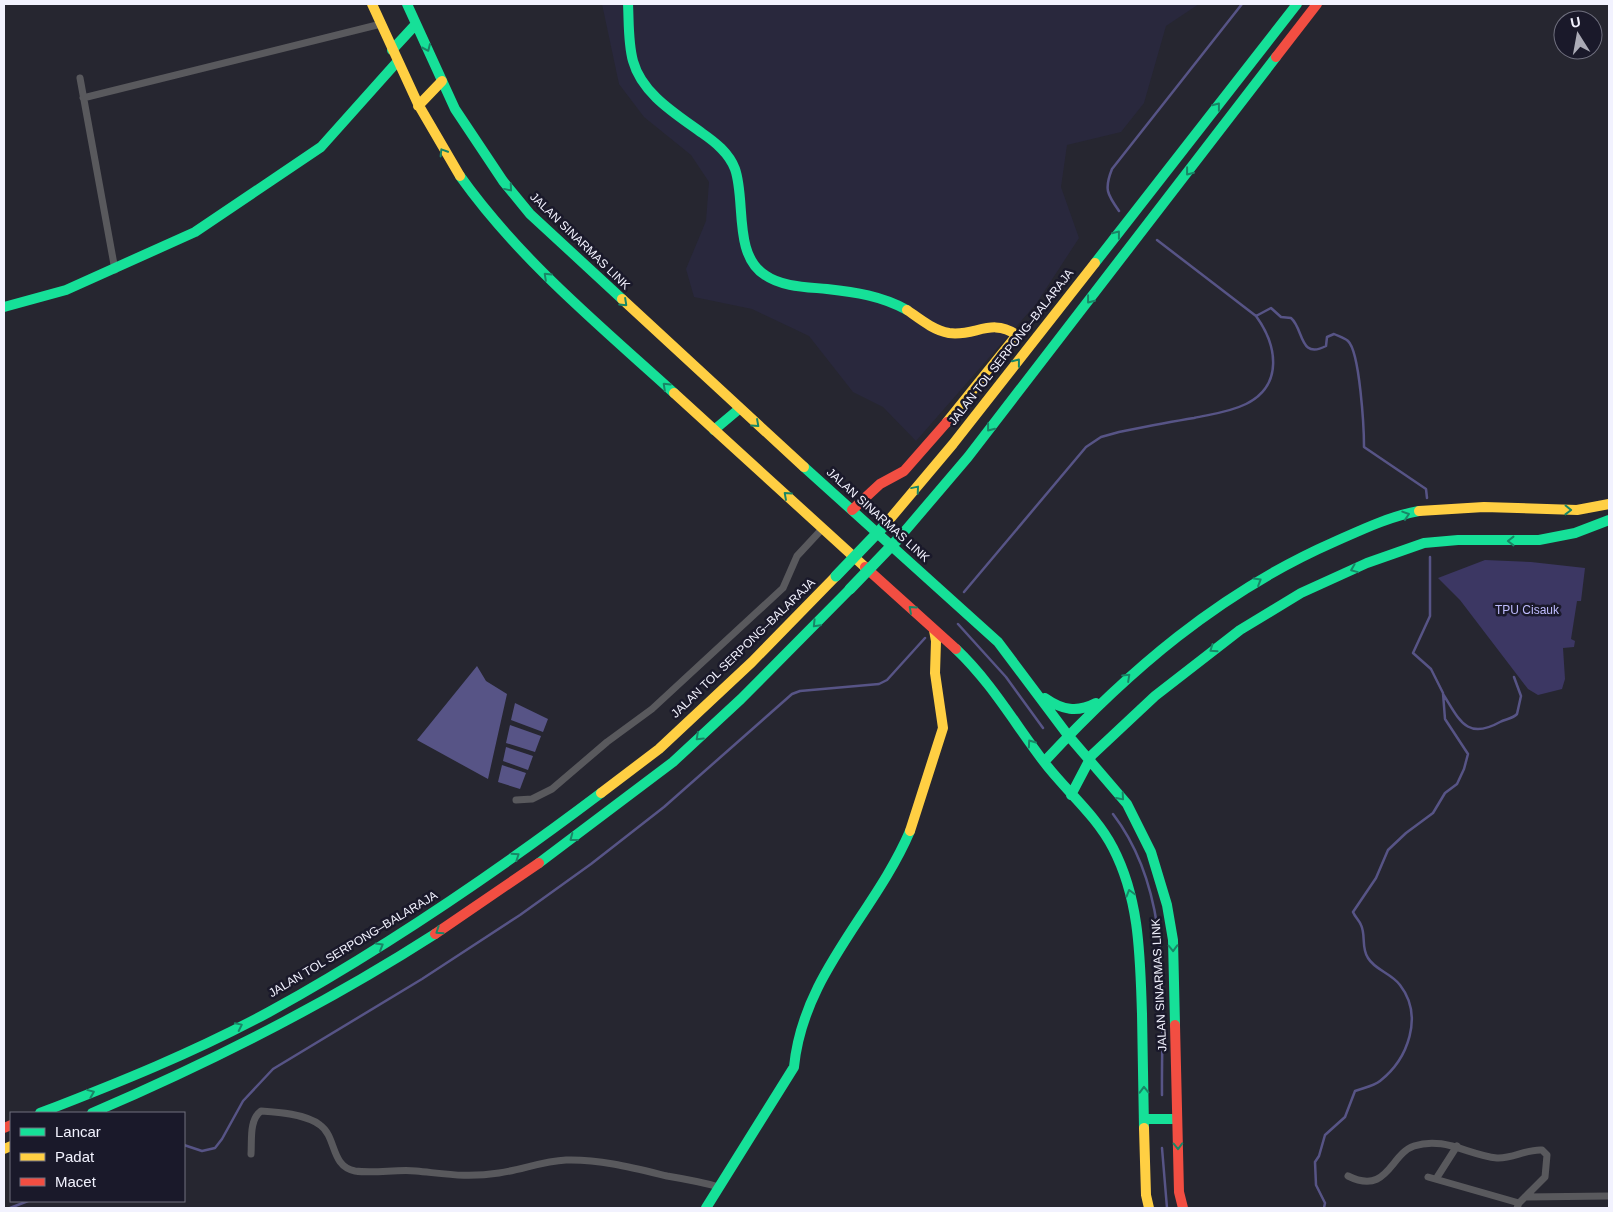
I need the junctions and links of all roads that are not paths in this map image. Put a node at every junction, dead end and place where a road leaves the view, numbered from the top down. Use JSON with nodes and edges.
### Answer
{"nodes":[{"id":1,"x":372,"y":4,"type":"edge"},
{"id":2,"x":407,"y":4,"type":"edge"},
{"id":3,"x":628,"y":4,"type":"edge"},
{"id":4,"x":1297,"y":4,"type":"edge"},
{"id":5,"x":1317,"y":4,"type":"edge"},
{"id":6,"x":1328,"y":4,"type":"edge"},
{"id":7,"x":381,"y":24,"type":"junction"},
{"id":8,"x":416,"y":24,"type":"junction"},
{"id":9,"x":392,"y":50,"type":"junction"},
{"id":10,"x":397,"y":62,"type":"junction"},
{"id":11,"x":1261,"y":77,"type":"junction"},
{"id":12,"x":80,"y":78,"type":"dead end"},
{"id":13,"x":442,"y":81,"type":"junction"},
{"id":14,"x":83,"y":98,"type":"junction"},
{"id":15,"x":418,"y":106,"type":"junction"},
{"id":16,"x":116,"y":270,"type":"junction"},
{"id":17,"x":4,"y":307,"type":"edge"},
{"id":18,"x":739,"y":409,"type":"junction"},
{"id":19,"x":714,"y":430,"type":"junction"},
{"id":20,"x":1609,"y":504,"type":"edge"},
{"id":21,"x":852,"y":510,"type":"junction"},
{"id":22,"x":1609,"y":520,"type":"edge"},
{"id":23,"x":823,"y":528,"type":"junction"},
{"id":24,"x":934,"y":629,"type":"junction"},
{"id":25,"x":1038,"y":693,"type":"junction"},
{"id":26,"x":1108,"y":696,"type":"junction"},
{"id":27,"x":1068,"y":735,"type":"junction"},
{"id":28,"x":1089,"y":760,"type":"junction"},
{"id":29,"x":1044,"y":762,"type":"junction"},
{"id":30,"x":1072,"y":795,"type":"junction"},
{"id":31,"x":516,"y":800,"type":"dead end"},
{"id":32,"x":43,"y":1112,"type":"edge"},
{"id":33,"x":95,"y":1112,"type":"edge"},
{"id":34,"x":1144,"y":1119,"type":"junction"},
{"id":35,"x":1178,"y":1119,"type":"junction"},
{"id":36,"x":1457,"y":1146,"type":"junction"},
{"id":37,"x":251,"y":1154,"type":"dead end"},
{"id":38,"x":1348,"y":1176,"type":"dead end"},
{"id":39,"x":1428,"y":1177,"type":"dead end"},
{"id":40,"x":1436,"y":1179,"type":"junction"},
{"id":41,"x":719,"y":1187,"type":"junction"},
{"id":42,"x":1609,"y":1196,"type":"edge"},
{"id":43,"x":1525,"y":1197,"type":"junction"},
{"id":44,"x":1518,"y":1205,"type":"edge"},
{"id":45,"x":706,"y":1208,"type":"edge"},
{"id":46,"x":1149,"y":1208,"type":"edge"},
{"id":47,"x":1183,"y":1208,"type":"edge"}],
"edges":[{"from":1,"to":7,"type":"main road"},
{"from":2,"to":8,"type":"main road","name":"JALAN SINARMAS LINK"},
{"from":3,"to":21,"type":"main road"},
{"from":32,"to":4,"type":"main road","name":"JALAN TOL SERPONG–BALARAJA","one_way":true,"bridge":true},
{"from":5,"to":11,"type":"main road"},
{"from":6,"to":11,"type":"main road"},
{"from":7,"to":9,"type":"main road"},
{"from":7,"to":14,"type":"street"},
{"from":8,"to":9,"type":"main road"},
{"from":8,"to":13,"type":"main road","name":"JALAN SINARMAS LINK","one_way":true},
{"from":9,"to":10,"type":"main road"},
{"from":10,"to":15,"type":"main road"},
{"from":10,"to":16,"type":"main road"},
{"from":11,"to":33,"type":"main road","one_way":true,"bridge":true},
{"from":12,"to":14,"type":"street"},
{"from":13,"to":15,"type":"main road"},
{"from":13,"to":18,"type":"main road","name":"JALAN SINARMAS LINK","one_way":true},
{"from":14,"to":16,"type":"street"},
{"from":19,"to":15,"type":"main road","one_way":true},
{"from":16,"to":17,"type":"main road"},
{"from":18,"to":19,"type":"main road"},
{"from":18,"to":21,"type":"main road","name":"JALAN SINARMAS LINK","one_way":true},
{"from":23,"to":19,"type":"main road","one_way":true},
{"from":26,"to":20,"type":"main road","one_way":true},
{"from":21,"to":25,"type":"main road","name":"JALAN SINARMAS LINK"},
{"from":22,"to":28,"type":"main road","one_way":true},
{"from":24,"to":23,"type":"main road","name":"JALAN SINARMAS LINK","one_way":true},
{"from":23,"to":31,"type":"street"},
{"from":29,"to":24,"type":"main road","name":"JALAN SINARMAS LINK","one_way":true},
{"from":24,"to":41,"type":"main road"},
{"from":25,"to":26,"type":"main road"},
{"from":25,"to":27,"type":"main road","name":"JALAN SINARMAS LINK"},
{"from":26,"to":27,"type":"main road"},
{"from":27,"to":28,"type":"main road","name":"JALAN SINARMAS LINK"},
{"from":27,"to":29,"type":"main road"},
{"from":28,"to":30,"type":"main road"},
{"from":28,"to":35,"type":"main road","name":"JALAN SINARMAS LINK","one_way":true},
{"from":29,"to":30,"type":"main road","name":"JALAN SINARMAS LINK"},
{"from":34,"to":30,"type":"main road","name":"JALAN SINARMAS LINK","one_way":true},
{"from":34,"to":35,"type":"main road"},
{"from":34,"to":46,"type":"main road","name":"JALAN SINARMAS LINK"},
{"from":35,"to":47,"type":"main road","name":"JALAN SINARMAS LINK","one_way":true},
{"from":36,"to":38,"type":"street"},
{"from":36,"to":40,"type":"street"},
{"from":36,"to":43,"type":"street"},
{"from":37,"to":41,"type":"street"},
{"from":39,"to":40,"type":"street"},
{"from":40,"to":44,"type":"street"},
{"from":41,"to":45,"type":"main road"},
{"from":42,"to":43,"type":"street"},
{"from":43,"to":44,"type":"street"}]}
